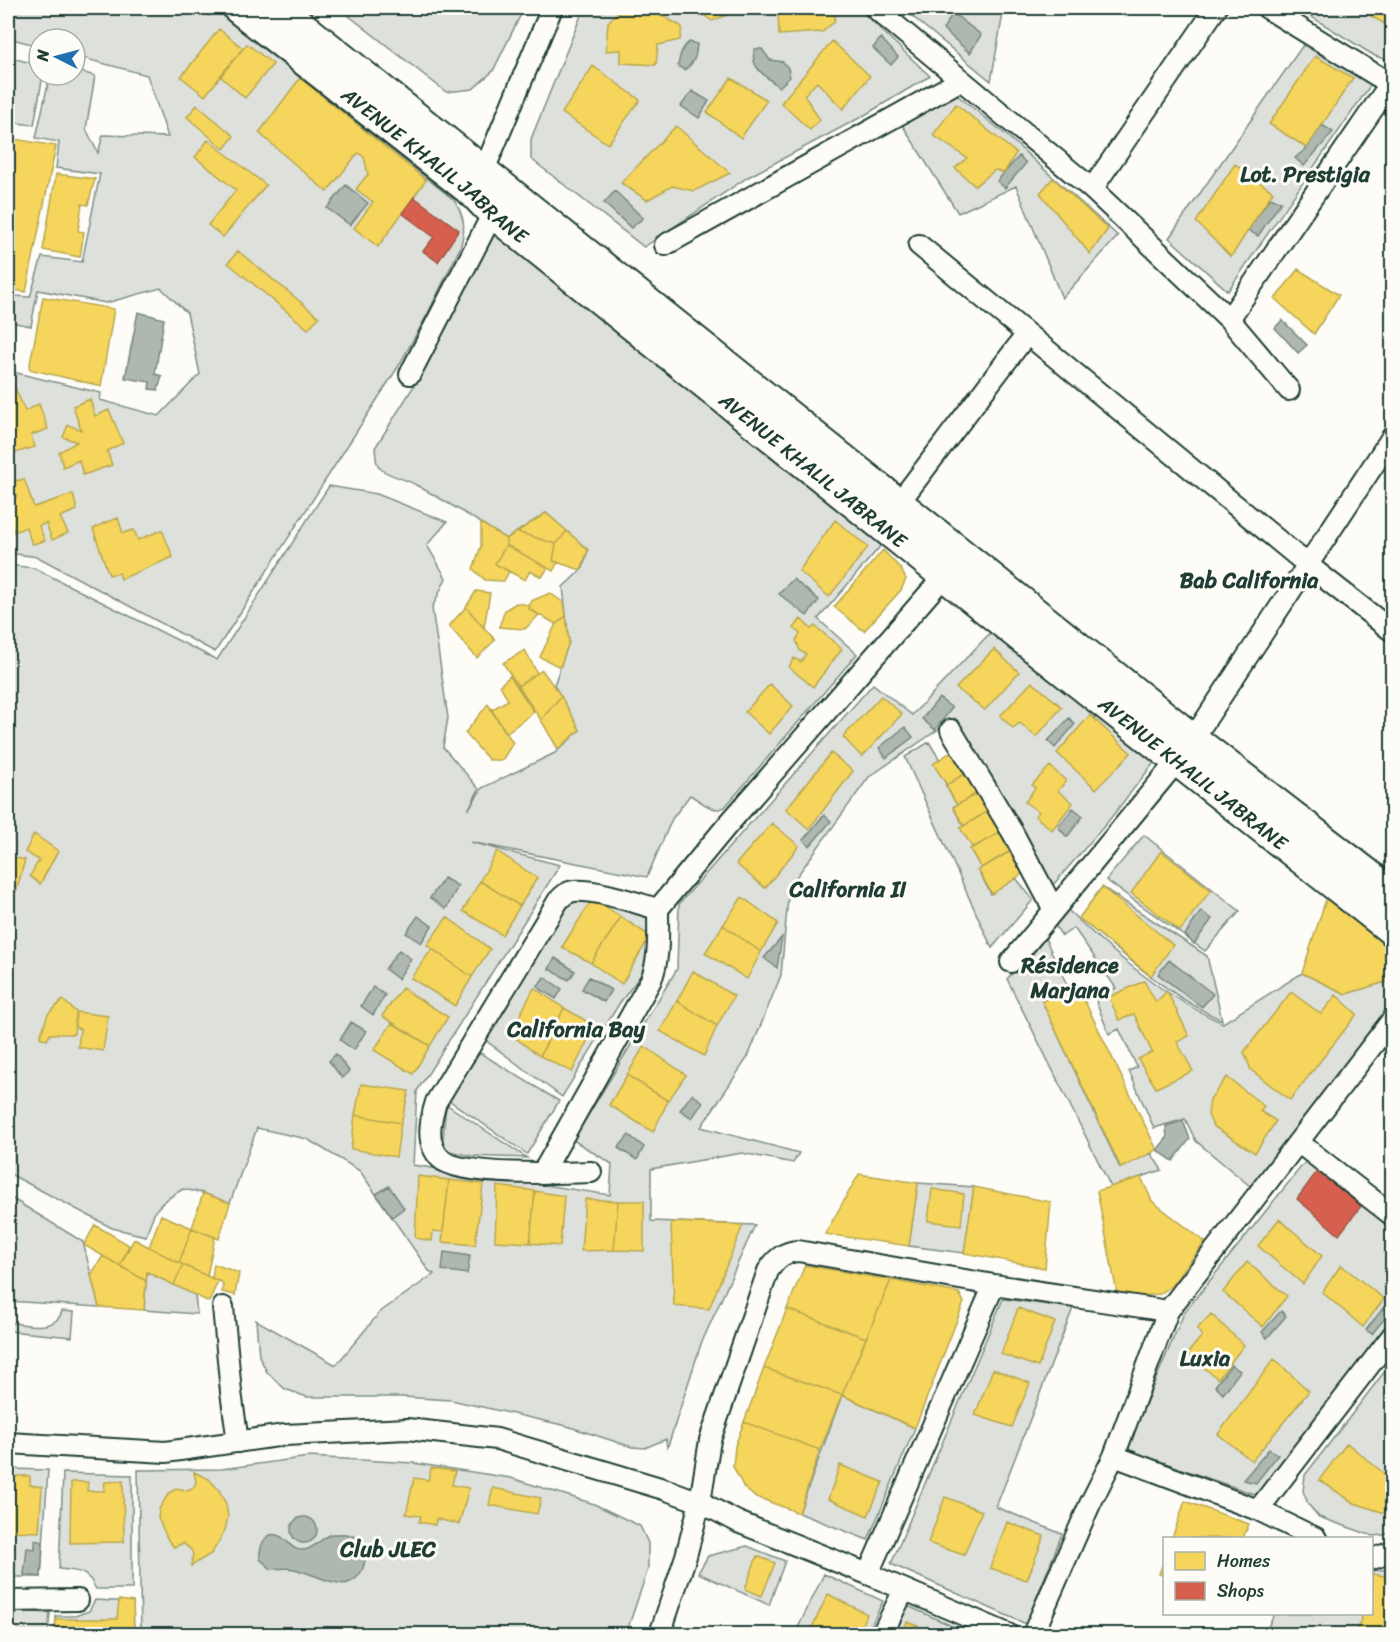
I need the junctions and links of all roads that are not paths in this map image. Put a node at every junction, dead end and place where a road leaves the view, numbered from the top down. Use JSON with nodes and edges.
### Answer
{"nodes":[{"id":1,"x":238,"y":8,"type":"edge"},
{"id":2,"x":279,"y":8,"type":"edge"},
{"id":3,"x":552,"y":8,"type":"edge"},
{"id":4,"x":875,"y":8,"type":"edge"},
{"id":5,"x":1216,"y":8,"type":"edge"},
{"id":6,"x":1267,"y":8,"type":"edge"},
{"id":7,"x":961,"y":80,"type":"junction"},
{"id":8,"x":1392,"y":83,"type":"edge"},
{"id":9,"x":1092,"y":189,"type":"junction"},
{"id":10,"x":483,"y":193,"type":"junction"},
{"id":11,"x":665,"y":245,"type":"dead end"},
{"id":12,"x":920,"y":245,"type":"dead end"},
{"id":13,"x":1229,"y":319,"type":"junction"},
{"id":14,"x":1027,"y":334,"type":"junction"},
{"id":15,"x":410,"y":374,"type":"dead end"},
{"id":16,"x":1289,"y":390,"type":"dead end"},
{"id":17,"x":1392,"y":437,"type":"edge"},
{"id":18,"x":898,"y":504,"type":"junction"},
{"id":19,"x":1308,"y":565,"type":"junction"},
{"id":20,"x":946,"y":574,"type":"junction"},
{"id":21,"x":1392,"y":630,"type":"edge"},
{"id":22,"x":951,"y":730,"type":"dead end"},
{"id":23,"x":1185,"y":749,"type":"junction"},
{"id":24,"x":1392,"y":893,"type":"edge"},
{"id":25,"x":658,"y":909,"type":"junction"},
{"id":26,"x":1054,"y":910,"type":"junction"},
{"id":27,"x":1392,"y":930,"type":"edge"},
{"id":28,"x":1011,"y":962,"type":"dead end"},
{"id":29,"x":1392,"y":1020,"type":"edge"},
{"id":30,"x":1298,"y":1142,"type":"junction"},
{"id":31,"x":591,"y":1172,"type":"dead end"},
{"id":32,"x":542,"y":1174,"type":"junction"},
{"id":33,"x":1392,"y":1215,"type":"edge"},
{"id":34,"x":994,"y":1285,"type":"junction"},
{"id":35,"x":223,"y":1307,"type":"dead end"},
{"id":36,"x":1168,"y":1311,"type":"junction"},
{"id":37,"x":1392,"y":1336,"type":"edge"},
{"id":38,"x":238,"y":1442,"type":"junction"},
{"id":39,"x":8,"y":1443,"type":"edge"},
{"id":40,"x":1114,"y":1456,"type":"junction"},
{"id":41,"x":700,"y":1502,"type":"junction"},
{"id":42,"x":1258,"y":1510,"type":"junction"},
{"id":43,"x":1312,"y":1537,"type":"edge"},
{"id":44,"x":1392,"y":1552,"type":"edge"},
{"id":45,"x":1373,"y":1558,"type":"edge"},
{"id":46,"x":868,"y":1574,"type":"junction"},
{"id":47,"x":904,"y":1590,"type":"junction"},
{"id":48,"x":78,"y":1600,"type":"dead end"},
{"id":49,"x":8,"y":1601,"type":"edge"},
{"id":50,"x":660,"y":1635,"type":"edge"},
{"id":51,"x":882,"y":1635,"type":"edge"},
{"id":52,"x":1008,"y":1635,"type":"edge"},
{"id":53,"x":1033,"y":1635,"type":"edge"}],
"edges":[{"from":1,"to":10,"type":"main road","name":"AVENUE KHALIL JABRANE"},
{"from":2,"to":10,"type":"main road","name":"AVENUE KHALIL JABRANE"},
{"from":3,"to":10,"type":"street"},
{"from":4,"to":7,"type":"street"},
{"from":5,"to":9,"type":"street"},
{"from":6,"to":8,"type":"street"},
{"from":7,"to":9,"type":"street"},
{"from":7,"to":11,"type":"street"},
{"from":8,"to":13,"type":"street"},
{"from":9,"to":13,"type":"street"},
{"from":10,"to":15,"type":"street"},
{"from":10,"to":18,"type":"main road","name":"AVENUE KHALIL JABRANE"},
{"from":10,"to":20,"type":"main road","name":"AVENUE KHALIL JABRANE"},
{"from":12,"to":14,"type":"street"},
{"from":13,"to":16,"type":"street"},
{"from":14,"to":18,"type":"street"},
{"from":14,"to":19,"type":"street"},
{"from":17,"to":19,"type":"street"},
{"from":18,"to":23,"type":"main road","name":"AVENUE KHALIL JABRANE"},
{"from":19,"to":21,"type":"street"},
{"from":19,"to":23,"type":"street"},
{"from":20,"to":23,"type":"main road","name":"AVENUE KHALIL JABRANE"},
{"from":20,"to":25,"type":"street"},
{"from":22,"to":26,"type":"street"},
{"from":23,"to":24,"type":"main road","name":"AVENUE KHALIL JABRANE"},
{"from":23,"to":26,"type":"street"},
{"from":23,"to":27,"type":"main road","name":"AVENUE KHALIL JABRANE"},
{"from":25,"to":32,"type":"street"},
{"from":25,"to":32,"type":"street"},
{"from":26,"to":28,"type":"street"},
{"from":29,"to":30,"type":"street"},
{"from":30,"to":33,"type":"street"},
{"from":30,"to":36,"type":"street"},
{"from":31,"to":32,"type":"street"},
{"from":34,"to":36,"type":"street"},
{"from":34,"to":41,"type":"street"},
{"from":34,"to":46,"type":"street"},
{"from":35,"to":38,"type":"street"},
{"from":36,"to":40,"type":"street"},
{"from":37,"to":42,"type":"street"},
{"from":38,"to":39,"type":"street"},
{"from":38,"to":41,"type":"street"},
{"from":40,"to":42,"type":"street"},
{"from":40,"to":53,"type":"street"},
{"from":41,"to":46,"type":"street"},
{"from":41,"to":50,"type":"street"},
{"from":42,"to":43,"type":"street"},
{"from":44,"to":45,"type":"street"},
{"from":46,"to":47,"type":"street"},
{"from":47,"to":51,"type":"street"},
{"from":47,"to":52,"type":"street"},
{"from":48,"to":49,"type":"street"}]}
